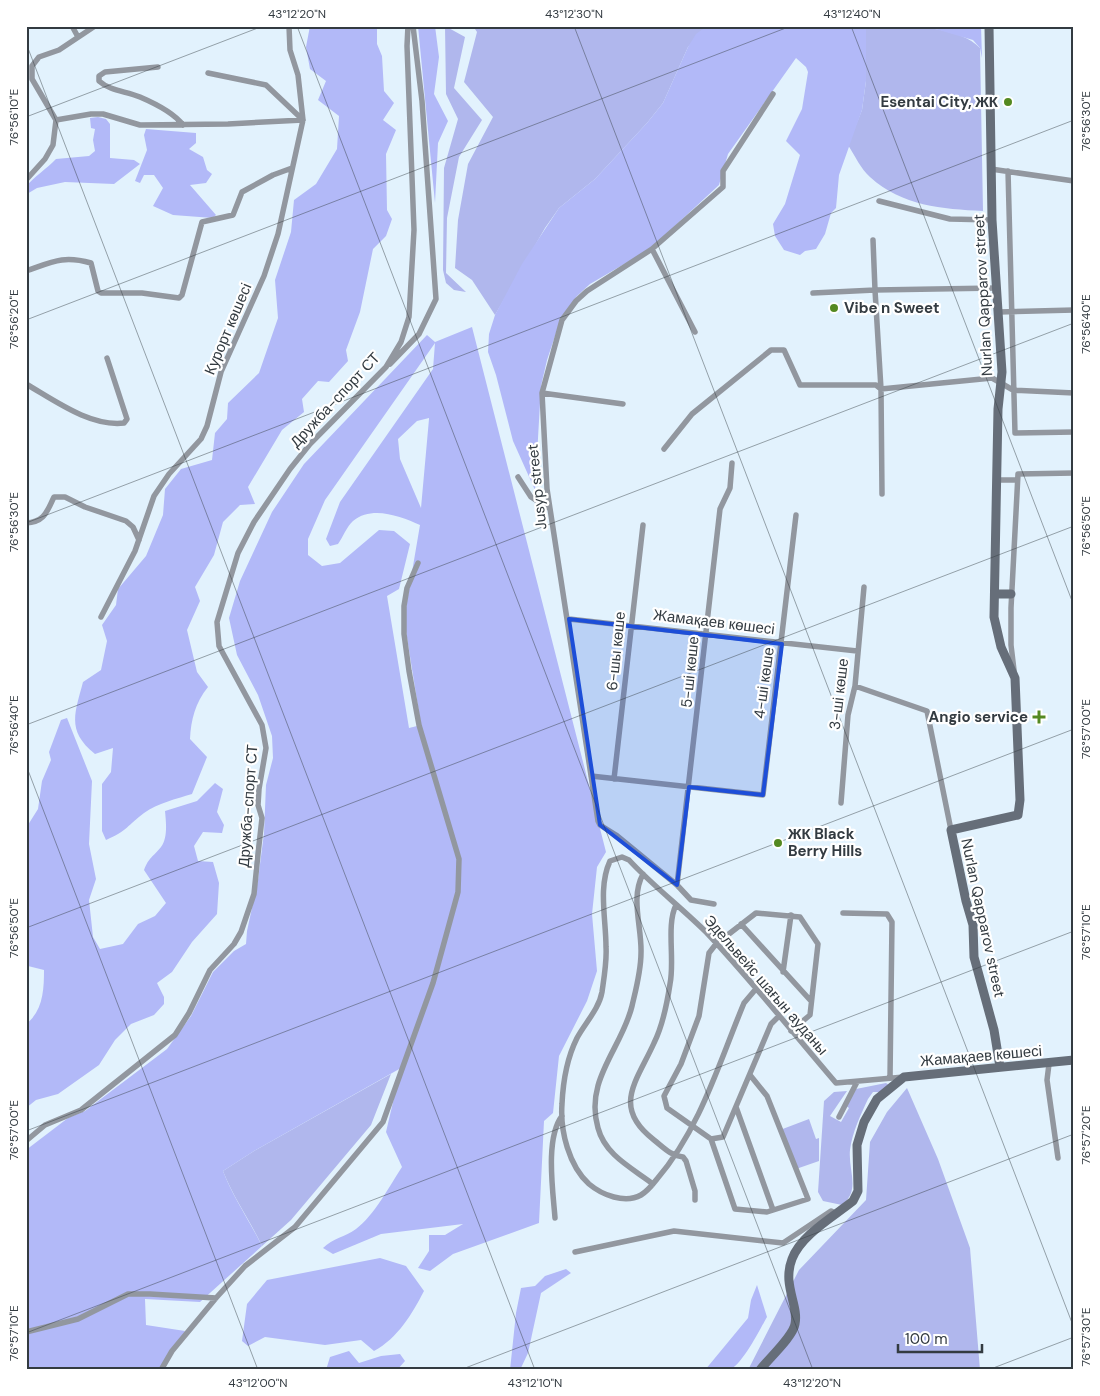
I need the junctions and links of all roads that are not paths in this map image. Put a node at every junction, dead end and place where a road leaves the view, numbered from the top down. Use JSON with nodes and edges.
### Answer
{"nodes":[{"id":1,"x":72,"y":26,"type":"edge"},
{"id":2,"x":93,"y":26,"type":"edge"},
{"id":3,"x":289,"y":26,"type":"edge"},
{"id":4,"x":408,"y":26,"type":"edge"},
{"id":5,"x":413,"y":26,"type":"edge"},
{"id":6,"x":989,"y":26,"type":"edge"},
{"id":7,"x":78,"y":37,"type":"junction"},
{"id":8,"x":158,"y":67,"type":"dead end"},
{"id":9,"x":208,"y":73,"type":"dead end"},
{"id":10,"x":773,"y":94,"type":"dead end"},
{"id":11,"x":56,"y":120,"type":"junction"},
{"id":12,"x":303,"y":120,"type":"junction"},
{"id":13,"x":184,"y":125,"type":"junction"},
{"id":14,"x":292,"y":168,"type":"junction"},
{"id":15,"x":991,"y":169,"type":"junction"},
{"id":16,"x":1008,"y":171,"type":"junction"},
{"id":17,"x":26,"y":180,"type":"edge"},
{"id":18,"x":1074,"y":181,"type":"edge"},
{"id":19,"x":879,"y":201,"type":"dead end"},
{"id":20,"x":992,"y":220,"type":"junction"},
{"id":21,"x":874,"y":240,"type":"dead end"},
{"id":22,"x":652,"y":249,"type":"junction"},
{"id":23,"x":26,"y":270,"type":"edge"},
{"id":24,"x":996,"y":288,"type":"junction"},
{"id":25,"x":875,"y":290,"type":"junction"},
{"id":26,"x":813,"y":293,"type":"dead end"},
{"id":27,"x":1074,"y":310,"type":"edge"},
{"id":28,"x":1011,"y":311,"type":"junction"},
{"id":29,"x":998,"y":312,"type":"junction"},
{"id":30,"x":695,"y":332,"type":"dead end"},
{"id":31,"x":106,"y":358,"type":"dead end"},
{"id":32,"x":386,"y":367,"type":"junction"},
{"id":33,"x":1001,"y":382,"type":"junction"},
{"id":34,"x":26,"y":384,"type":"edge"},
{"id":35,"x":881,"y":389,"type":"junction"},
{"id":36,"x":1013,"y":390,"type":"junction"},
{"id":37,"x":1074,"y":393,"type":"edge"},
{"id":38,"x":542,"y":394,"type":"junction"},
{"id":39,"x":623,"y":404,"type":"dead end"},
{"id":40,"x":1074,"y":432,"type":"edge"},
{"id":41,"x":664,"y":449,"type":"dead end"},
{"id":42,"x":732,"y":463,"type":"dead end"},
{"id":43,"x":1074,"y":473,"type":"edge"},
{"id":44,"x":518,"y":477,"type":"dead end"},
{"id":45,"x":997,"y":480,"type":"junction"},
{"id":46,"x":1016,"y":480,"type":"junction"},
{"id":47,"x":882,"y":494,"type":"dead end"},
{"id":48,"x":550,"y":509,"type":"junction"},
{"id":49,"x":796,"y":515,"type":"dead end"},
{"id":50,"x":26,"y":523,"type":"edge"},
{"id":51,"x":643,"y":525,"type":"dead end"},
{"id":52,"x":139,"y":540,"type":"junction"},
{"id":53,"x":418,"y":563,"type":"dead end"},
{"id":54,"x":864,"y":587,"type":"dead end"},
{"id":55,"x":995,"y":594,"type":"junction"},
{"id":56,"x":1011,"y":594,"type":"junction"},
{"id":57,"x":101,"y":617,"type":"dead end"},
{"id":58,"x":569,"y":619,"type":"junction"},
{"id":59,"x":631,"y":626,"type":"junction"},
{"id":60,"x":706,"y":634,"type":"junction"},
{"id":61,"x":782,"y":644,"type":"junction"},
{"id":62,"x":857,"y":651,"type":"junction"},
{"id":63,"x":1015,"y":678,"type":"junction"},
{"id":64,"x":855,"y":686,"type":"junction"},
{"id":65,"x":591,"y":776,"type":"junction"},
{"id":66,"x":614,"y":778,"type":"junction"},
{"id":67,"x":689,"y":787,"type":"junction"},
{"id":68,"x":841,"y":804,"type":"dead end"},
{"id":69,"x":951,"y":830,"type":"junction"},
{"id":70,"x":643,"y":874,"type":"junction"},
{"id":71,"x":677,"y":885,"type":"junction"},
{"id":72,"x":714,"y":904,"type":"dead end"},
{"id":73,"x":676,"y":905,"type":"junction"},
{"id":74,"x":843,"y":913,"type":"dead end"},
{"id":75,"x":791,"y":915,"type":"junction"},
{"id":76,"x":741,"y":924,"type":"junction"},
{"id":77,"x":716,"y":944,"type":"junction"},
{"id":78,"x":783,"y":972,"type":"junction"},
{"id":79,"x":755,"y":990,"type":"junction"},
{"id":80,"x":811,"y":1001,"type":"junction"},
{"id":81,"x":778,"y":1016,"type":"junction"},
{"id":82,"x":791,"y":1031,"type":"junction"},
{"id":83,"x":1074,"y":1060,"type":"edge"},
{"id":84,"x":1049,"y":1064,"type":"junction"},
{"id":85,"x":1000,"y":1067,"type":"junction"},
{"id":86,"x":750,"y":1075,"type":"junction"},
{"id":87,"x":904,"y":1077,"type":"junction"},
{"id":88,"x":890,"y":1078,"type":"junction"},
{"id":89,"x":857,"y":1082,"type":"junction"},
{"id":90,"x":736,"y":1108,"type":"junction"},
{"id":91,"x":562,"y":1116,"type":"junction"},
{"id":92,"x":839,"y":1117,"type":"dead end"},
{"id":93,"x":693,"y":1126,"type":"junction"},
{"id":94,"x":723,"y":1137,"type":"junction"},
{"id":95,"x":712,"y":1139,"type":"junction"},
{"id":96,"x":26,"y":1141,"type":"edge"},
{"id":97,"x":717,"y":1153,"type":"junction"},
{"id":98,"x":675,"y":1157,"type":"junction"},
{"id":99,"x":1058,"y":1158,"type":"dead end"},
{"id":100,"x":652,"y":1184,"type":"junction"},
{"id":101,"x":695,"y":1200,"type":"dead end"},
{"id":102,"x":773,"y":1210,"type":"junction"},
{"id":103,"x":837,"y":1214,"type":"junction"},
{"id":104,"x":555,"y":1218,"type":"dead end"},
{"id":105,"x":575,"y":1252,"type":"dead end"},
{"id":106,"x":216,"y":1298,"type":"junction"},
{"id":107,"x":26,"y":1332,"type":"edge"},
{"id":108,"x":161,"y":1370,"type":"edge"},
{"id":109,"x":760,"y":1370,"type":"edge"}],
"edges":[{"from":1,"to":7,"type":"street"},
{"from":2,"to":7,"type":"street"},
{"from":3,"to":12,"type":"street","name":"Курорт көшесі"},
{"from":4,"to":32,"type":"street","name":"Дружба-спорт СТ"},
{"from":5,"to":32,"type":"street"},
{"from":6,"to":15,"type":"street","name":"Nurlan Qapparov street"},
{"from":7,"to":11,"type":"street"},
{"from":8,"to":13,"type":"street"},
{"from":9,"to":12,"type":"street"},
{"from":10,"to":22,"type":"street","name":"Jusyp street"},
{"from":11,"to":13,"type":"street"},
{"from":11,"to":17,"type":"street"},
{"from":12,"to":13,"type":"street"},
{"from":12,"to":14,"type":"street","name":"Курорт көшесі"},
{"from":14,"to":23,"type":"street"},
{"from":14,"to":52,"type":"street","name":"Курорт көшесі"},
{"from":15,"to":16,"type":"street"},
{"from":15,"to":20,"type":"street","name":"Nurlan Qapparov street"},
{"from":16,"to":18,"type":"street"},
{"from":16,"to":28,"type":"street","name":"Nurlan Qapparov street"},
{"from":19,"to":20,"type":"street"},
{"from":20,"to":24,"type":"street","name":"Nurlan Qapparov street"},
{"from":21,"to":25,"type":"street"},
{"from":22,"to":30,"type":"street"},
{"from":22,"to":38,"type":"street","name":"Jusyp street"},
{"from":24,"to":25,"type":"street"},
{"from":24,"to":29,"type":"street","name":"Nurlan Qapparov street"},
{"from":25,"to":26,"type":"street"},
{"from":25,"to":35,"type":"street"},
{"from":27,"to":28,"type":"street"},
{"from":28,"to":29,"type":"street"},
{"from":28,"to":36,"type":"street","name":"Nurlan Qapparov street"},
{"from":29,"to":33,"type":"street","name":"Nurlan Qapparov street"},
{"from":31,"to":34,"type":"street"},
{"from":32,"to":96,"type":"street","name":"Дружба-спорт СТ"},
{"from":33,"to":35,"type":"street"},
{"from":33,"to":36,"type":"street"},
{"from":33,"to":45,"type":"street","name":"Nurlan Qapparov street"},
{"from":35,"to":41,"type":"street"},
{"from":35,"to":47,"type":"street"},
{"from":36,"to":37,"type":"street"},
{"from":36,"to":40,"type":"street","name":"Nurlan Qapparov street"},
{"from":38,"to":39,"type":"street"},
{"from":38,"to":48,"type":"street","name":"Jusyp street"},
{"from":42,"to":60,"type":"street","name":"5-ші көше"},
{"from":43,"to":46,"type":"street","name":"Nurlan Qapparov street"},
{"from":44,"to":48,"type":"street"},
{"from":45,"to":46,"type":"street"},
{"from":45,"to":55,"type":"street","name":"Nurlan Qapparov street"},
{"from":46,"to":56,"type":"street","name":"Nurlan Qapparov street"},
{"from":48,"to":58,"type":"street","name":"Jusyp street"},
{"from":49,"to":61,"type":"street","name":"4-ші көше"},
{"from":50,"to":52,"type":"street"},
{"from":51,"to":59,"type":"street","name":"6-шы көше"},
{"from":52,"to":57,"type":"street","name":"Курорт көшесі"},
{"from":53,"to":106,"type":"street"},
{"from":54,"to":62,"type":"street","name":"3-ші көше"},
{"from":55,"to":56,"type":"street"},
{"from":55,"to":63,"type":"street","name":"Nurlan Qapparov street"},
{"from":56,"to":63,"type":"street","name":"Nurlan Qapparov street"},
{"from":58,"to":59,"type":"street","name":"Жамақаев көшесі"},
{"from":58,"to":65,"type":"street","name":"Jusyp street"},
{"from":59,"to":60,"type":"street","name":"Жамақаев көшесі"},
{"from":59,"to":66,"type":"street","name":"6-шы көше"},
{"from":60,"to":61,"type":"street","name":"Жамақаев көшесі"},
{"from":60,"to":67,"type":"street","name":"5-ші көше"},
{"from":61,"to":62,"type":"street","name":"Жамақаев көшесі"},
{"from":61,"to":67,"type":"street","name":"4-ші көше"},
{"from":62,"to":64,"type":"street","name":"3-ші көше"},
{"from":63,"to":69,"type":"street","name":"Nurlan Qapparov street"},
{"from":64,"to":68,"type":"street","name":"3-ші көше"},
{"from":64,"to":69,"type":"street"},
{"from":65,"to":66,"type":"street"},
{"from":65,"to":71,"type":"street","name":"Jusyp street"},
{"from":66,"to":67,"type":"street"},
{"from":67,"to":71,"type":"street","name":"5-ші көше"},
{"from":69,"to":85,"type":"street","name":"Nurlan Qapparov street"},
{"from":70,"to":73,"type":"street","name":"Эдельвейс шағын ауданы"},
{"from":70,"to":91,"type":"street","name":"Эдельвейс шағын ауданы"},
{"from":70,"to":100,"type":"street"},
{"from":71,"to":72,"type":"street","name":"Jusyp street"},
{"from":73,"to":77,"type":"street","name":"Эдельвейс шағын ауданы"},
{"from":73,"to":98,"type":"street"},
{"from":74,"to":88,"type":"street"},
{"from":75,"to":76,"type":"street"},
{"from":75,"to":78,"type":"street"},
{"from":75,"to":80,"type":"street"},
{"from":76,"to":77,"type":"street"},
{"from":76,"to":78,"type":"street"},
{"from":77,"to":79,"type":"street","name":"Эдельвейс шағын ауданы"},
{"from":77,"to":93,"type":"street"},
{"from":78,"to":80,"type":"street"},
{"from":79,"to":81,"type":"street","name":"Эдельвейс шағын ауданы"},
{"from":79,"to":93,"type":"street"},
{"from":80,"to":82,"type":"street"},
{"from":81,"to":82,"type":"street","name":"Эдельвейс шағын ауданы"},
{"from":81,"to":86,"type":"street"},
{"from":82,"to":89,"type":"street","name":"Эдельвейс шағын ауданы"},
{"from":83,"to":84,"type":"street","name":"Жамақаев көшесі"},
{"from":84,"to":85,"type":"street","name":"Жамақаев көшесі"},
{"from":84,"to":99,"type":"street"},
{"from":85,"to":87,"type":"street","name":"Жамақаев көшесі"},
{"from":86,"to":90,"type":"street"},
{"from":86,"to":102,"type":"street"},
{"from":87,"to":88,"type":"street","name":"Жамақаев көшесі"},
{"from":87,"to":103,"type":"street"},
{"from":88,"to":89,"type":"street","name":"Эдельвейс шағын ауданы"},
{"from":89,"to":92,"type":"street"},
{"from":90,"to":94,"type":"street"},
{"from":90,"to":102,"type":"street"},
{"from":91,"to":100,"type":"street"},
{"from":91,"to":104,"type":"street"},
{"from":93,"to":95,"type":"street"},
{"from":93,"to":98,"type":"street"},
{"from":94,"to":95,"type":"street"},
{"from":94,"to":97,"type":"street"},
{"from":95,"to":97,"type":"street"},
{"from":97,"to":102,"type":"street"},
{"from":98,"to":100,"type":"street"},
{"from":98,"to":101,"type":"street"},
{"from":103,"to":105,"type":"street"},
{"from":103,"to":109,"type":"street"},
{"from":106,"to":107,"type":"street"},
{"from":106,"to":108,"type":"street"}]}
